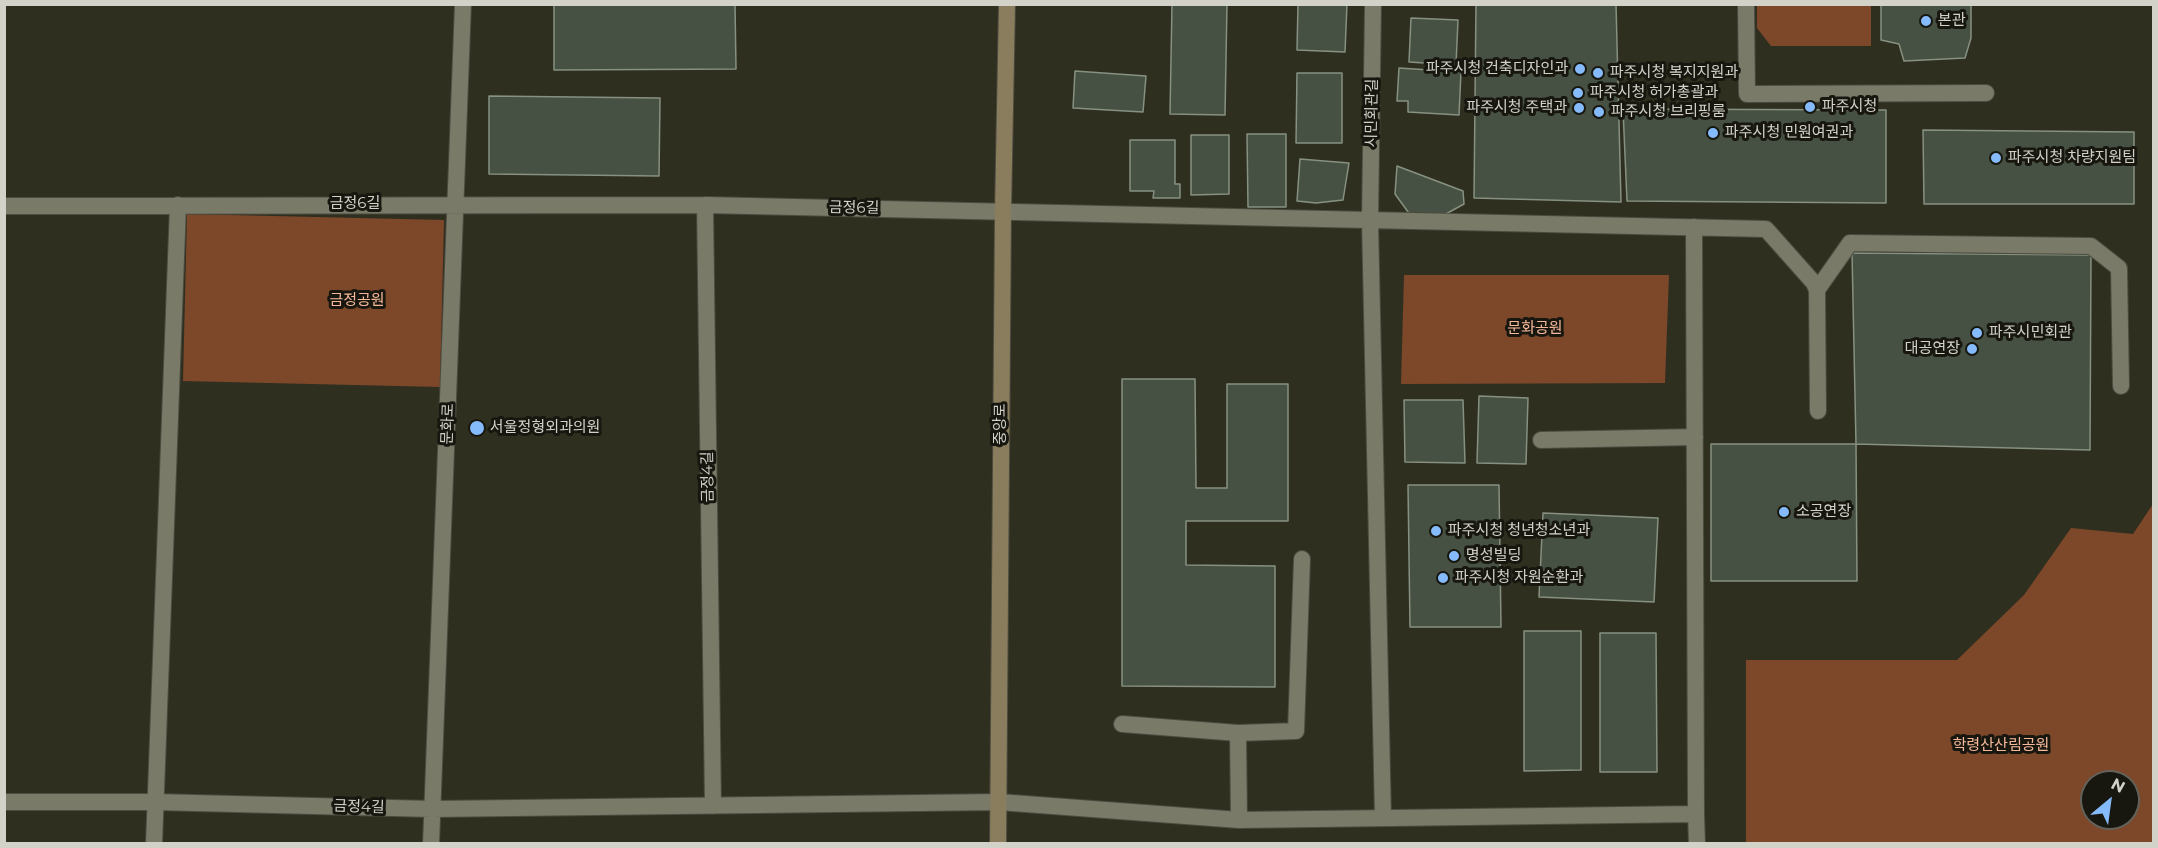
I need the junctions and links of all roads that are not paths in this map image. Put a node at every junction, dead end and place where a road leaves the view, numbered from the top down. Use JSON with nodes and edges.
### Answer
{"nodes":[{"id":1,"x":463,"y":4,"type":"edge"},
{"id":2,"x":1007,"y":4,"type":"edge"},
{"id":3,"x":1373,"y":4,"type":"edge"},
{"id":4,"x":1746,"y":4,"type":"edge"},
{"id":5,"x":1986,"y":93,"type":"dead end"},
{"id":6,"x":456,"y":203,"type":"junction"},
{"id":7,"x":178,"y":205,"type":"junction"},
{"id":8,"x":705,"y":205,"type":"junction"},
{"id":9,"x":4,"y":206,"type":"edge"},
{"id":10,"x":1002,"y":212,"type":"junction"},
{"id":11,"x":1370,"y":221,"type":"junction"},
{"id":12,"x":1694,"y":227,"type":"junction"},
{"id":13,"x":1817,"y":290,"type":"junction"},
{"id":14,"x":2121,"y":386,"type":"dead end"},
{"id":15,"x":1818,"y":411,"type":"dead end"},
{"id":16,"x":1695,"y":436,"type":"junction"},
{"id":17,"x":1541,"y":440,"type":"dead end"},
{"id":18,"x":1302,"y":559,"type":"dead end"},
{"id":19,"x":1122,"y":724,"type":"dead end"},
{"id":20,"x":1238,"y":733,"type":"junction"},
{"id":21,"x":4,"y":802,"type":"edge"},
{"id":22,"x":155,"y":802,"type":"junction"},
{"id":23,"x":999,"y":802,"type":"junction"},
{"id":24,"x":713,"y":806,"type":"junction"},
{"id":25,"x":432,"y":809,"type":"junction"},
{"id":26,"x":1696,"y":814,"type":"junction"},
{"id":27,"x":1383,"y":818,"type":"junction"},
{"id":28,"x":1239,"y":820,"type":"junction"},
{"id":29,"x":154,"y":843,"type":"edge"},
{"id":30,"x":431,"y":843,"type":"edge"},
{"id":31,"x":998,"y":843,"type":"edge"},
{"id":32,"x":1697,"y":843,"type":"edge"}],
"edges":[{"from":1,"to":6,"type":"street","name":"문화로"},
{"from":2,"to":10,"type":"main road","name":"중앙로"},
{"from":3,"to":11,"type":"street","name":"시민회관길"},
{"from":4,"to":5,"type":"street"},
{"from":6,"to":7,"type":"street","name":"금정6길"},
{"from":6,"to":8,"type":"street","name":"금정6길"},
{"from":6,"to":25,"type":"street","name":"문화로"},
{"from":7,"to":9,"type":"street","name":"금정6길"},
{"from":7,"to":22,"type":"street"},
{"from":8,"to":10,"type":"street","name":"금정6길"},
{"from":8,"to":24,"type":"street","name":"금정4길"},
{"from":10,"to":11,"type":"street","name":"금정6길"},
{"from":10,"to":23,"type":"main road","name":"중앙로"},
{"from":11,"to":12,"type":"street","name":"금정6길"},
{"from":11,"to":27,"type":"street","name":"시민회관길"},
{"from":12,"to":13,"type":"street","name":"금정6길"},
{"from":12,"to":16,"type":"street"},
{"from":13,"to":14,"type":"street"},
{"from":13,"to":15,"type":"street"},
{"from":16,"to":17,"type":"street"},
{"from":16,"to":26,"type":"street"},
{"from":18,"to":20,"type":"street"},
{"from":19,"to":20,"type":"street"},
{"from":20,"to":28,"type":"street"},
{"from":21,"to":22,"type":"street","name":"금정4길"},
{"from":22,"to":25,"type":"street","name":"금정4길"},
{"from":22,"to":29,"type":"street"},
{"from":23,"to":24,"type":"street","name":"금정4길"},
{"from":23,"to":28,"type":"street","name":"금정4길"},
{"from":23,"to":31,"type":"main road","name":"중앙로"},
{"from":24,"to":25,"type":"street","name":"금정4길"},
{"from":25,"to":30,"type":"street","name":"문화로"},
{"from":26,"to":27,"type":"street","name":"금정4길"},
{"from":26,"to":32,"type":"street"},
{"from":27,"to":28,"type":"street","name":"금정4길"}]}
